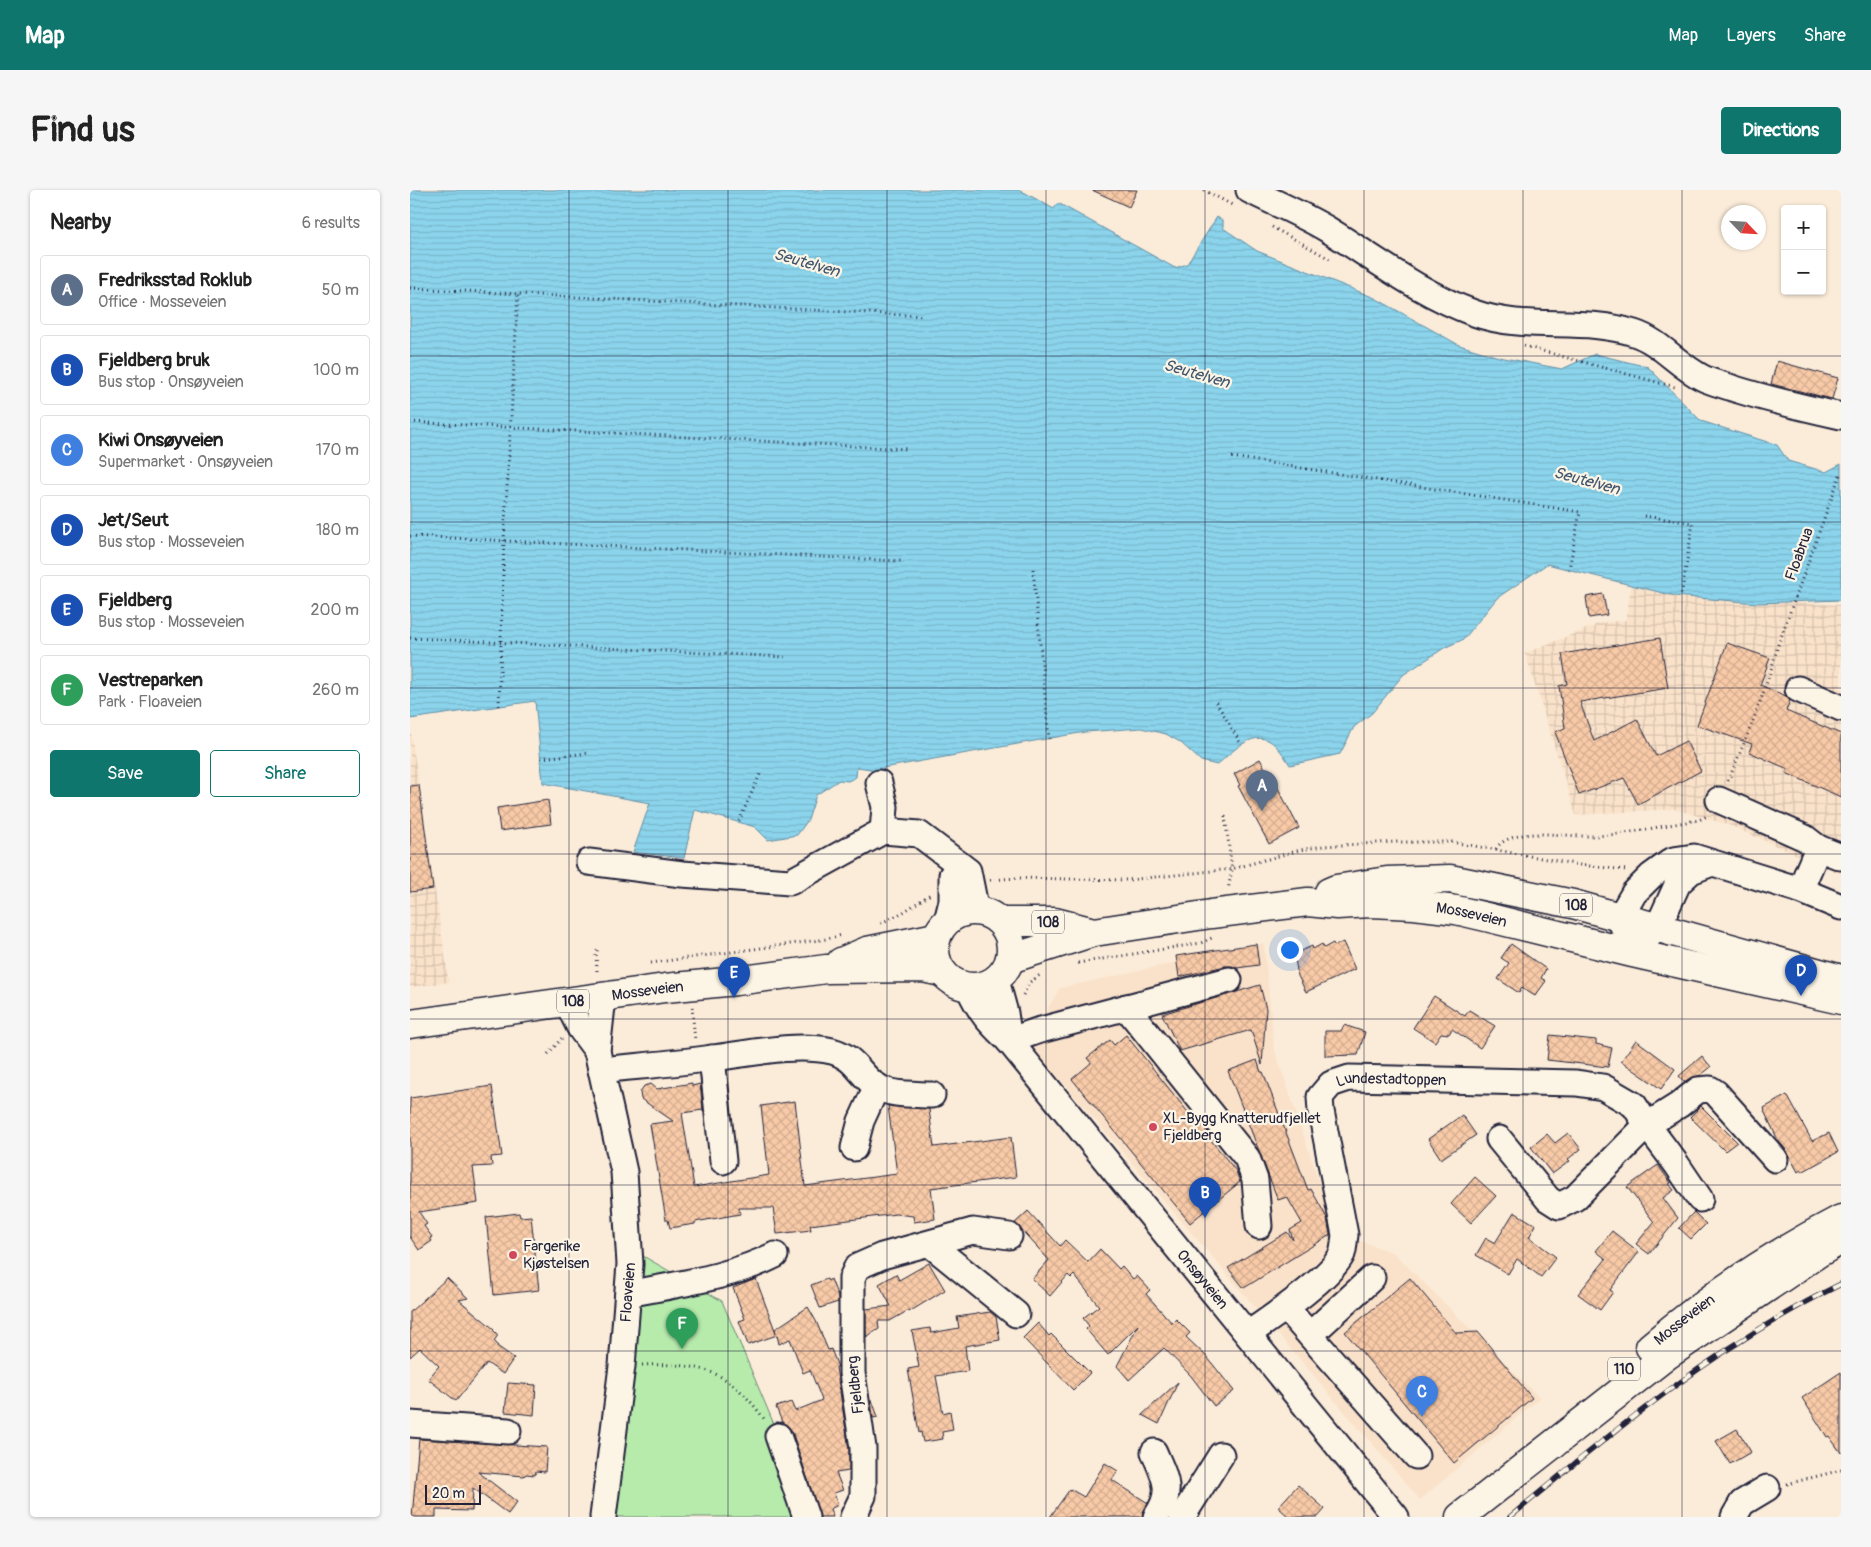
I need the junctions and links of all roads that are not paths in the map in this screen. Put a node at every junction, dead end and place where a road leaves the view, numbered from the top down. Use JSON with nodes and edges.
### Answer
{"nodes":[{"id":1,"x":1249,"y":190,"type":"edge"},
{"id":2,"x":1841,"y":416,"type":"edge"},
{"id":3,"x":1798,"y":689,"type":"dead end"},
{"id":4,"x":1841,"y":708,"type":"edge"},
{"id":5,"x":879,"y":783,"type":"dead end"},
{"id":6,"x":1719,"y":800,"type":"road end"},
{"id":7,"x":884,"y":831,"type":"junction"},
{"id":8,"x":1818,"y":848,"type":"junction"},
{"id":9,"x":1841,"y":857,"type":"edge"},
{"id":10,"x":589,"y":862,"type":"dead end"},
{"id":11,"x":1712,"y":863,"type":"junction"},
{"id":12,"x":960,"y":865,"type":"junction"},
{"id":13,"x":1800,"y":890,"type":"junction"},
{"id":14,"x":1308,"y":902,"type":"junction"},
{"id":15,"x":1841,"y":907,"type":"edge"},
{"id":16,"x":976,"y":911,"type":"junction"},
{"id":17,"x":1620,"y":917,"type":"junction"},
{"id":18,"x":1001,"y":922,"type":"junction"},
{"id":19,"x":1658,"y":927,"type":"junction"},
{"id":20,"x":942,"y":929,"type":"junction"},
{"id":21,"x":1094,"y":932,"type":"junction"},
{"id":22,"x":1632,"y":953,"type":"junction"},
{"id":23,"x":826,"y":969,"type":"junction"},
{"id":24,"x":1003,"y":970,"type":"junction"},
{"id":25,"x":942,"y":972,"type":"junction"},
{"id":26,"x":1841,"y":979,"type":"edge"},
{"id":27,"x":1230,"y":980,"type":"dead end"},
{"id":28,"x":970,"y":988,"type":"junction"},
{"id":29,"x":603,"y":997,"type":"junction"},
{"id":30,"x":1841,"y":1000,"type":"edge"},
{"id":31,"x":568,"y":1002,"type":"junction"},
{"id":32,"x":1126,"y":1007,"type":"junction"},
{"id":33,"x":410,"y":1024,"type":"edge"},
{"id":34,"x":1009,"y":1042,"type":"junction"},
{"id":35,"x":704,"y":1059,"type":"junction"},
{"id":36,"x":599,"y":1060,"type":"junction"},
{"id":37,"x":877,"y":1086,"type":"junction"},
{"id":38,"x":932,"y":1095,"type":"dead end"},
{"id":39,"x":1647,"y":1125,"type":"junction"},
{"id":40,"x":1499,"y":1139,"type":"dead end"},
{"id":41,"x":854,"y":1148,"type":"dead end"},
{"id":42,"x":1775,"y":1159,"type":"dead end"},
{"id":43,"x":723,"y":1161,"type":"dead end"},
{"id":44,"x":1700,"y":1199,"type":"dead end"},
{"id":45,"x":1841,"y":1219,"type":"edge"},
{"id":46,"x":1259,"y":1226,"type":"dead end"},
{"id":47,"x":1009,"y":1236,"type":"dead end"},
{"id":48,"x":1841,"y":1240,"type":"edge"},
{"id":49,"x":930,"y":1244,"type":"junction"},
{"id":50,"x":775,"y":1255,"type":"dead end"},
{"id":51,"x":1372,"y":1278,"type":"dead end"},
{"id":52,"x":628,"y":1294,"type":"junction"},
{"id":53,"x":1286,"y":1308,"type":"junction"},
{"id":54,"x":1016,"y":1314,"type":"dead end"},
{"id":55,"x":1248,"y":1334,"type":"junction"},
{"id":56,"x":1310,"y":1335,"type":"junction"},
{"id":57,"x":410,"y":1424,"type":"edge"},
{"id":58,"x":508,"y":1431,"type":"dead end"},
{"id":59,"x":778,"y":1436,"type":"road end"},
{"id":60,"x":1154,"y":1452,"type":"dead end"},
{"id":61,"x":1221,"y":1455,"type":"dead end"},
{"id":62,"x":1416,"y":1456,"type":"dead end"},
{"id":63,"x":1767,"y":1488,"type":"road end"},
{"id":64,"x":1469,"y":1510,"type":"edge"},
{"id":65,"x":603,"y":1517,"type":"edge"},
{"id":66,"x":806,"y":1517,"type":"edge"},
{"id":67,"x":853,"y":1517,"type":"edge"},
{"id":68,"x":1156,"y":1517,"type":"edge"},
{"id":69,"x":1182,"y":1517,"type":"edge"},
{"id":70,"x":1396,"y":1517,"type":"edge"},
{"id":71,"x":1734,"y":1517,"type":"edge"}],
"edges":[{"from":1,"to":2,"type":"street"},
{"from":3,"to":4,"type":"street"},
{"from":5,"to":7,"type":"street"},
{"from":6,"to":8,"type":"street"},
{"from":7,"to":10,"type":"street"},
{"from":7,"to":12,"type":"street"},
{"from":8,"to":9,"type":"street"},
{"from":8,"to":13,"type":"street"},
{"from":11,"to":13,"type":"street"},
{"from":11,"to":17,"type":"street"},
{"from":11,"to":19,"type":"street"},
{"from":12,"to":16,"type":"street"},
{"from":12,"to":20,"type":"street"},
{"from":13,"to":15,"type":"street"},
{"from":14,"to":17,"type":"main road","name":"Mosseveien","number":"108"},
{"from":14,"to":21,"type":"main road","name":"Mosseveien","number":"108"},
{"from":14,"to":22,"type":"main road","name":"Mosseveien","number":"108"},
{"from":16,"to":18,"type":"main road","number":"108"},
{"from":16,"to":20,"type":"main road","number":"108"},
{"from":17,"to":19,"type":"main road","name":"Mosseveien","number":"108"},
{"from":17,"to":22,"type":"street"},
{"from":18,"to":21,"type":"main road","name":"Mosseveien","number":"108"},
{"from":18,"to":24,"type":"main road"},
{"from":19,"to":22,"type":"street"},
{"from":19,"to":26,"type":"main road","name":"Mosseveien","number":"108"},
{"from":20,"to":23,"type":"main road","name":"Mosseveien","number":"108"},
{"from":20,"to":25,"type":"main road"},
{"from":21,"to":24,"type":"main road","name":"Mosseveien","number":"108"},
{"from":22,"to":30,"type":"main road","name":"Mosseveien","number":"108"},
{"from":23,"to":25,"type":"main road","name":"Mosseveien","number":"108"},
{"from":23,"to":29,"type":"main road","name":"Mosseveien","number":"108"},
{"from":24,"to":28,"type":"main road","number":"108"},
{"from":24,"to":34,"type":"street"},
{"from":25,"to":28,"type":"main road","number":"108"},
{"from":27,"to":32,"type":"street"},
{"from":28,"to":34,"type":"street","name":"Onsøyveien"},
{"from":29,"to":31,"type":"main road","name":"Mosseveien","number":"108"},
{"from":29,"to":36,"type":"street","name":"Floaveien"},
{"from":31,"to":33,"type":"main road","name":"Mosseveien","number":"108"},
{"from":31,"to":36,"type":"street","name":"Floaveien"},
{"from":32,"to":34,"type":"street"},
{"from":32,"to":46,"type":"street"},
{"from":34,"to":55,"type":"street","name":"Onsøyveien"},
{"from":35,"to":36,"type":"street"},
{"from":35,"to":37,"type":"street"},
{"from":35,"to":43,"type":"street"},
{"from":36,"to":52,"type":"street","name":"Floaveien"},
{"from":37,"to":38,"type":"street"},
{"from":37,"to":41,"type":"street"},
{"from":39,"to":40,"type":"street"},
{"from":39,"to":42,"type":"street"},
{"from":39,"to":44,"type":"street","name":"Lundestadtoppen"},
{"from":39,"to":53,"type":"street","name":"Lundestadtoppen"},
{"from":45,"to":64,"type":"main road","name":"Mosseveien","number":"110"},
{"from":47,"to":49,"type":"street","name":"Fjeldberg"},
{"from":48,"to":64,"type":"main road","name":"Mosseveien","number":"110"},
{"from":49,"to":54,"type":"street"},
{"from":49,"to":67,"type":"street","name":"Fjeldberg"},
{"from":50,"to":52,"type":"street"},
{"from":51,"to":56,"type":"street"},
{"from":52,"to":65,"type":"street","name":"Floaveien"},
{"from":53,"to":55,"type":"street","name":"Lundestadtoppen"},
{"from":53,"to":56,"type":"street"},
{"from":55,"to":70,"type":"street","name":"Onsøyveien"},
{"from":56,"to":62,"type":"street"},
{"from":57,"to":58,"type":"street"},
{"from":59,"to":66,"type":"street"},
{"from":60,"to":68,"type":"street"},
{"from":61,"to":69,"type":"street"},
{"from":63,"to":71,"type":"street"}]}
